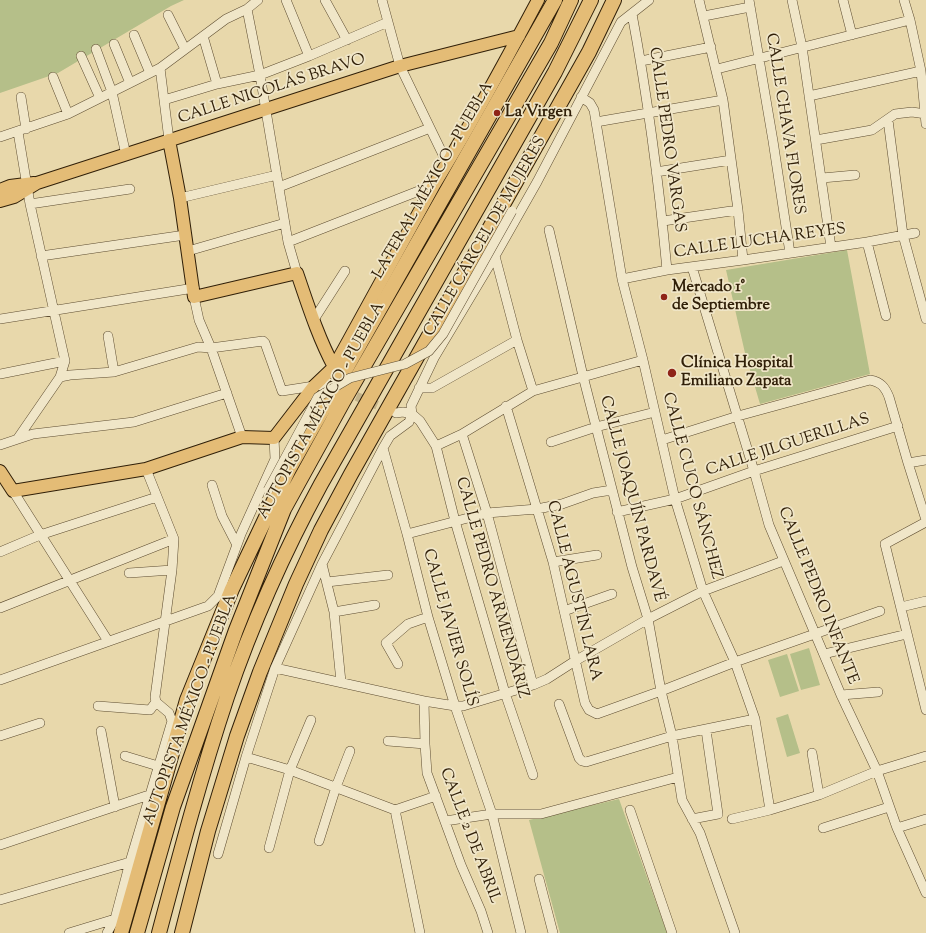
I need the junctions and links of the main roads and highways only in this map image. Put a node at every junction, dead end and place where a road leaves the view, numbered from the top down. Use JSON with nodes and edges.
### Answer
{"nodes":[{"id":1,"x":538,"y":0,"type":"edge"},
{"id":2,"x":555,"y":0,"type":"edge"},
{"id":3,"x":571,"y":0,"type":"edge"},
{"id":4,"x":591,"y":0,"type":"edge"},
{"id":5,"x":614,"y":0,"type":"edge"},
{"id":6,"x":519,"y":36,"type":"junction"},
{"id":7,"x":169,"y":140,"type":"junction"},
{"id":8,"x":29,"y":186,"type":"junction"},
{"id":9,"x":0,"y":190,"type":"edge"},
{"id":10,"x":0,"y":201,"type":"edge"},
{"id":11,"x":334,"y":367,"type":"junction"},
{"id":12,"x":1,"y":474,"type":"edge"},
{"id":13,"x":121,"y":933,"type":"edge"},
{"id":14,"x":137,"y":933,"type":"edge"},
{"id":15,"x":159,"y":933,"type":"edge"},
{"id":16,"x":182,"y":933,"type":"edge"}],
"edges":[{"from":1,"to":6,"type":"main road"},
{"from":2,"to":13,"type":"highway","name":"LATERAL MÉXICO - PUEBLA"},
{"from":3,"to":14,"type":"highway","name":"AUTOPISTA MÉXICO - PUEBLA"},
{"from":4,"to":15,"type":"highway","name":"AUTOPISTA MÉXICO - PUEBLA"},
{"from":5,"to":16,"type":"highway"},
{"from":6,"to":7,"type":"main road","name":"CALLE NICOLÁS BRAVO"},
{"from":6,"to":11,"type":"main road"},
{"from":7,"to":8,"type":"main road","name":"CALLE NICOLÁS BRAVO"},
{"from":7,"to":11,"type":"main road"},
{"from":8,"to":9,"type":"main road","name":"CALLE NICOLÁS BRAVO"},
{"from":8,"to":10,"type":"main road","name":"CALLE NICOLÁS BRAVO"},
{"from":11,"to":12,"type":"main road"}]}
